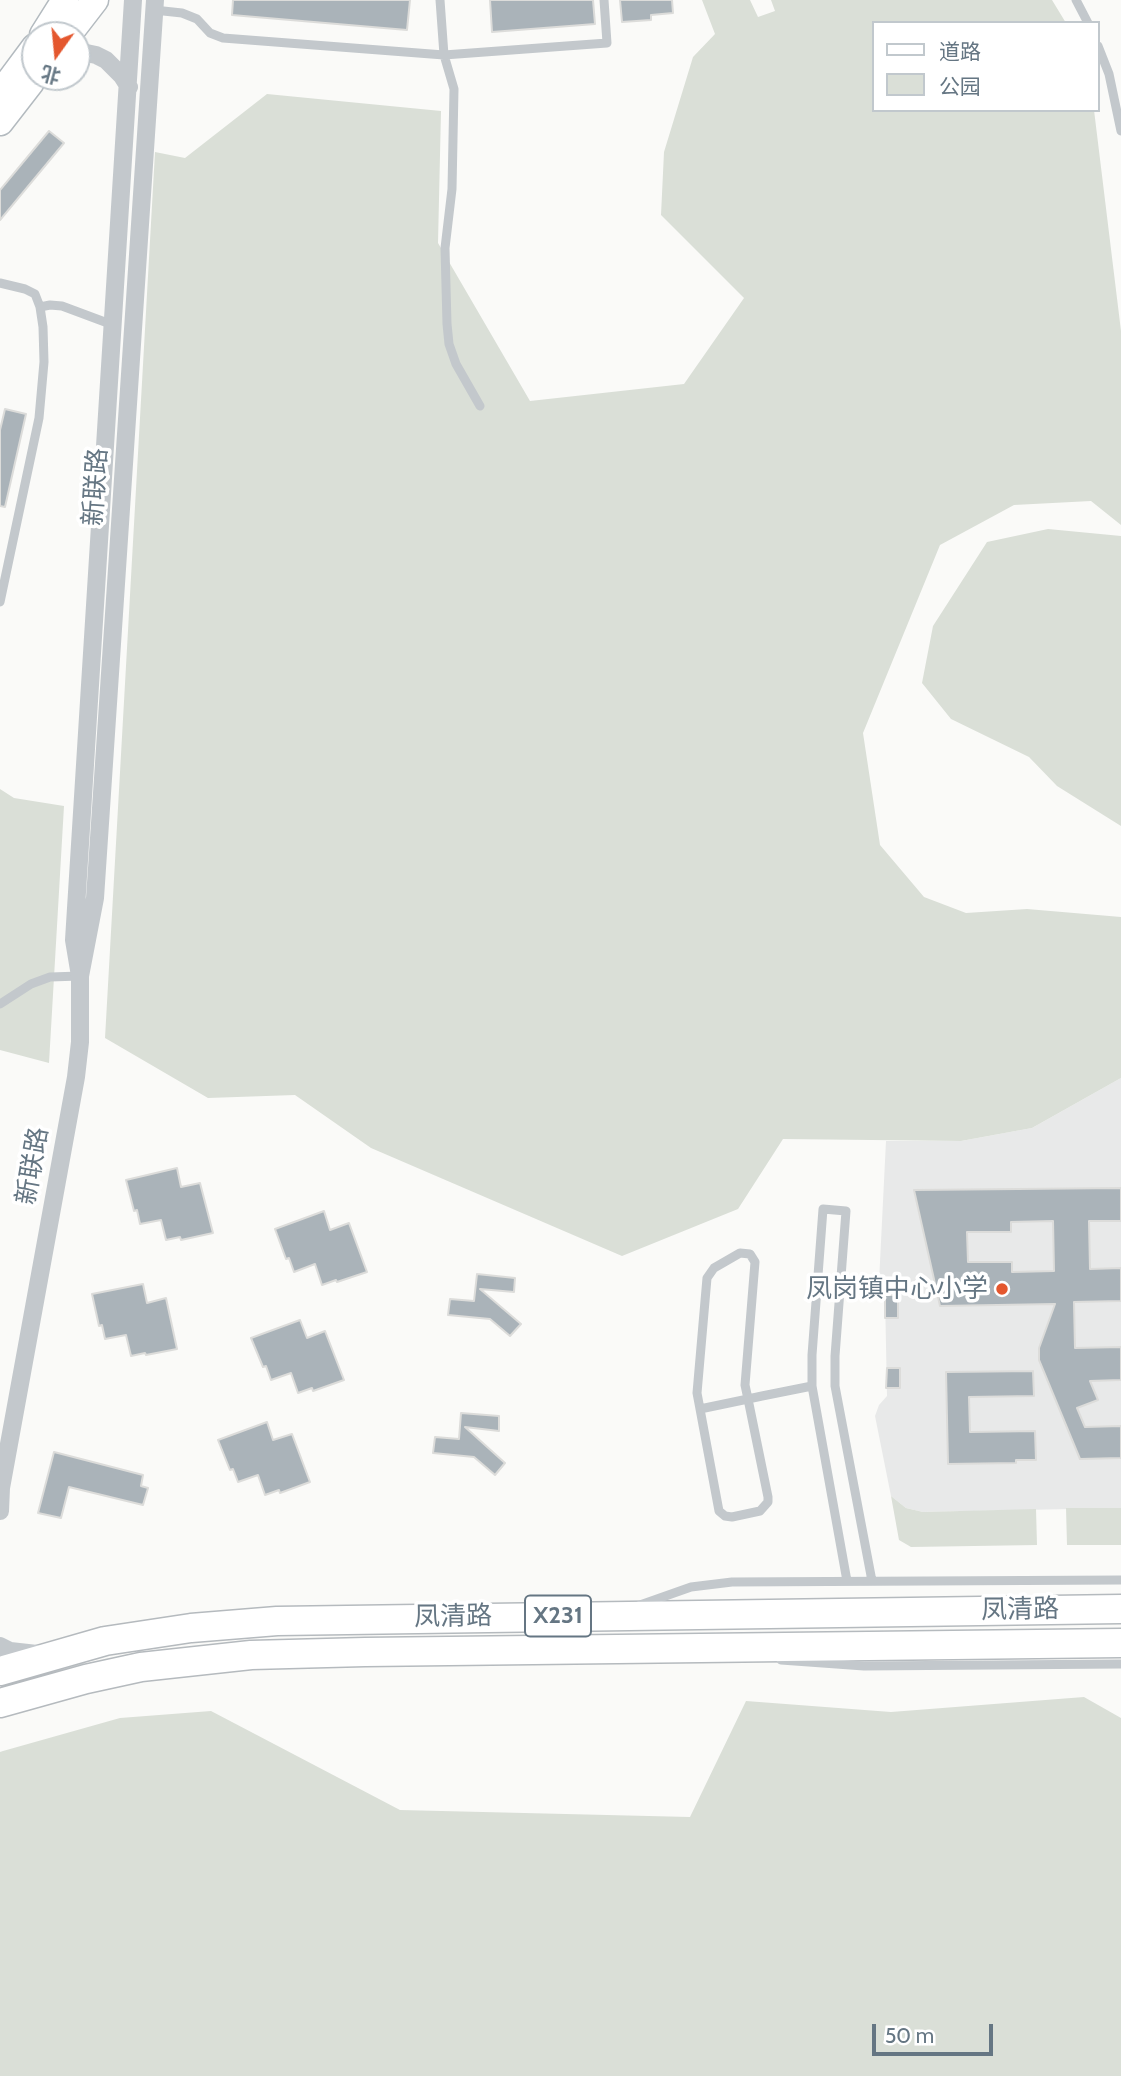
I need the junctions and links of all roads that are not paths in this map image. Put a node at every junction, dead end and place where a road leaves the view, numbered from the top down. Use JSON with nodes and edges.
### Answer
{"nodes":[{"id":1,"x":65,"y":0,"type":"edge"},
{"id":2,"x":95,"y":0,"type":"edge"},
{"id":3,"x":132,"y":0,"type":"edge"},
{"id":4,"x":440,"y":0,"type":"edge"},
{"id":5,"x":604,"y":0,"type":"edge"},
{"id":6,"x":1076,"y":0,"type":"edge"},
{"id":7,"x":155,"y":5,"type":"edge"},
{"id":8,"x":52,"y":21,"type":"edge"},
{"id":9,"x":79,"y":21,"type":"edge"},
{"id":10,"x":1086,"y":21,"type":"edge"},
{"id":11,"x":1100,"y":52,"type":"edge"},
{"id":12,"x":91,"y":54,"type":"edge"},
{"id":13,"x":444,"y":55,"type":"junction"},
{"id":14,"x":21,"y":66,"type":"edge"},
{"id":15,"x":129,"y":87,"type":"junction"},
{"id":16,"x":24,"y":91,"type":"edge"},
{"id":17,"x":0,"y":94,"type":"edge"},
{"id":18,"x":0,"y":122,"type":"edge"},
{"id":19,"x":1121,"y":131,"type":"edge"},
{"id":20,"x":0,"y":284,"type":"edge"},
{"id":21,"x":40,"y":307,"type":"junction"},
{"id":22,"x":113,"y":325,"type":"junction"},
{"id":23,"x":481,"y":407,"type":"dead end"},
{"id":24,"x":0,"y":602,"type":"edge"},
{"id":25,"x":80,"y":976,"type":"junction"},
{"id":26,"x":0,"y":1004,"type":"edge"},
{"id":27,"x":812,"y":1386,"type":"junction"},
{"id":28,"x":748,"y":1399,"type":"junction"},
{"id":29,"x":700,"y":1409,"type":"junction"},
{"id":30,"x":0,"y":1489,"type":"edge"},
{"id":31,"x":0,"y":1511,"type":"edge"},
{"id":32,"x":1121,"y":1580,"type":"edge"},
{"id":33,"x":847,"y":1581,"type":"junction"},
{"id":34,"x":872,"y":1581,"type":"junction"},
{"id":35,"x":1121,"y":1609,"type":"edge"},
{"id":36,"x":610,"y":1615,"type":"junction"},
{"id":37,"x":1121,"y":1643,"type":"edge"},
{"id":38,"x":0,"y":1646,"type":"edge"},
{"id":39,"x":629,"y":1648,"type":"junction"},
{"id":40,"x":51,"y":1655,"type":"junction"},
{"id":41,"x":753,"y":1658,"type":"dead end"},
{"id":42,"x":767,"y":1659,"type":"dead end"},
{"id":43,"x":1121,"y":1664,"type":"edge"},
{"id":44,"x":0,"y":1671,"type":"edge"},
{"id":45,"x":0,"y":1703,"type":"edge"}],
"edges":[{"from":1,"to":8,"type":"street"},
{"from":2,"to":9,"type":"street"},
{"from":3,"to":15,"type":"street","name":"新联路"},
{"from":4,"to":13,"type":"lane"},
{"from":5,"to":13,"type":"lane"},
{"from":6,"to":10,"type":"lane"},
{"from":7,"to":13,"type":"lane"},
{"from":7,"to":25,"type":"street","name":"新联路"},
{"from":11,"to":19,"type":"lane"},
{"from":12,"to":15,"type":"street"},
{"from":13,"to":23,"type":"lane"},
{"from":14,"to":17,"type":"street"},
{"from":15,"to":22,"type":"street","name":"新联路"},
{"from":16,"to":18,"type":"street"},
{"from":20,"to":21,"type":"lane"},
{"from":21,"to":22,"type":"lane"},
{"from":21,"to":24,"type":"lane"},
{"from":22,"to":25,"type":"street","name":"新联路"},
{"from":25,"to":26,"type":"lane"},
{"from":25,"to":30,"type":"street","name":"新联路"},
{"from":27,"to":28,"type":"lane"},
{"from":27,"to":33,"type":"lane"},
{"from":27,"to":34,"type":"lane"},
{"from":28,"to":29,"type":"lane"},
{"from":28,"to":29,"type":"lane"},
{"from":28,"to":29,"type":"lane"},
{"from":30,"to":31,"type":"street","name":"新联路"},
{"from":32,"to":34,"type":"lane"},
{"from":33,"to":34,"type":"lane"},
{"from":33,"to":36,"type":"lane"},
{"from":35,"to":36,"type":"main road","name":"凤清路","number":"X231"},
{"from":36,"to":40,"type":"main road","name":"凤清路","number":"X231"},
{"from":37,"to":39,"type":"main road","name":"凤清路","number":"X231"},
{"from":38,"to":40,"type":"street"},
{"from":39,"to":41,"type":"lane"},
{"from":39,"to":45,"type":"main road","name":"凤清路","number":"X231"},
{"from":40,"to":44,"type":"main road","name":"凤清路","number":"X231"},
{"from":42,"to":43,"type":"lane"}]}
